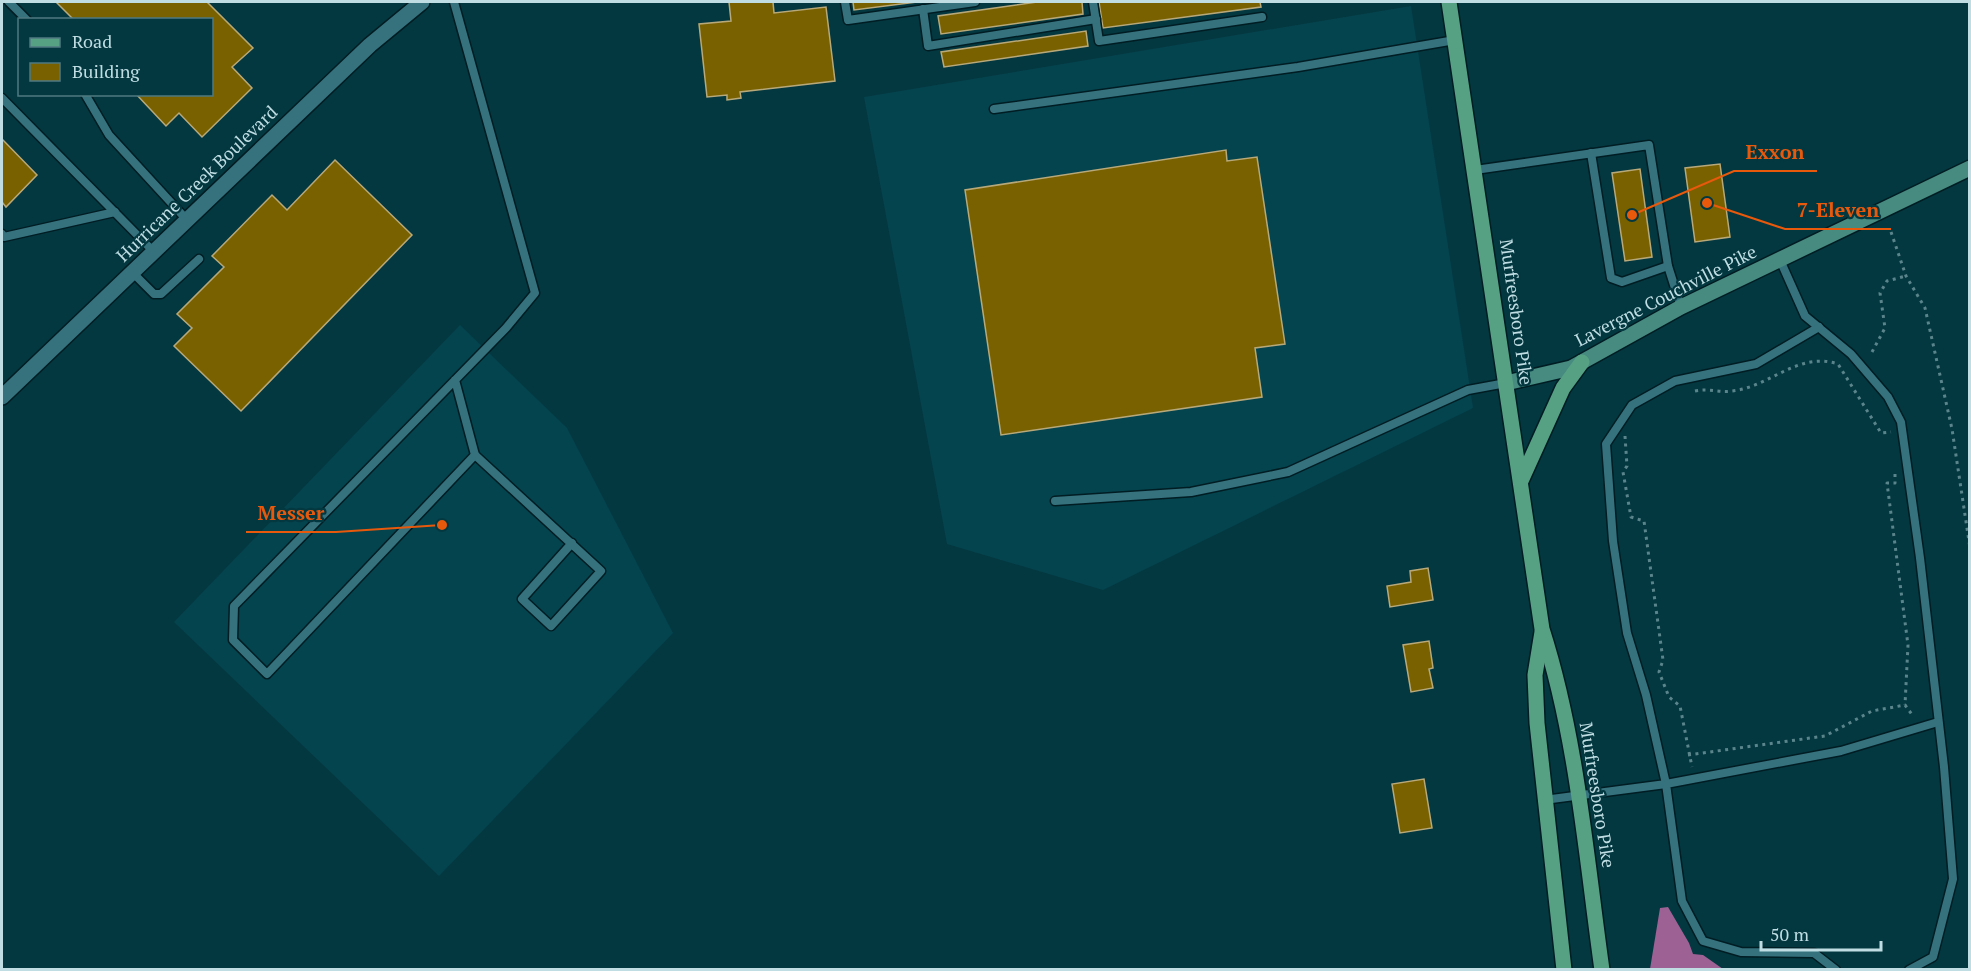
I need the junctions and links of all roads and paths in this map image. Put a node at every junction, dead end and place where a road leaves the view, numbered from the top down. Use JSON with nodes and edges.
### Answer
{"nodes":[{"id":1,"x":9,"y":2,"type":"edge"},
{"id":2,"x":422,"y":2,"type":"edge"},
{"id":3,"x":454,"y":2,"type":"edge"},
{"id":4,"x":845,"y":2,"type":"edge"},
{"id":5,"x":975,"y":2,"type":"edge"},
{"id":6,"x":1093,"y":2,"type":"edge"},
{"id":7,"x":1449,"y":2,"type":"edge"},
{"id":8,"x":923,"y":9,"type":"junction"},
{"id":9,"x":1262,"y":17,"type":"dead end"},
{"id":10,"x":25,"y":18,"type":"edge"},
{"id":11,"x":1096,"y":19,"type":"junction"},
{"id":12,"x":1455,"y":40,"type":"junction"},
{"id":13,"x":85,"y":96,"type":"edge"},
{"id":14,"x":2,"y":98,"type":"edge"},
{"id":15,"x":994,"y":109,"type":"dead end"},
{"id":16,"x":1591,"y":153,"type":"junction"},
{"id":17,"x":1970,"y":168,"type":"edge"},
{"id":18,"x":1475,"y":170,"type":"junction"},
{"id":19,"x":115,"y":213,"type":"junction"},
{"id":20,"x":187,"y":220,"type":"junction"},
{"id":21,"x":1891,"y":232,"type":"dead end"},
{"id":22,"x":2,"y":234,"type":"edge"},
{"id":23,"x":154,"y":252,"type":"junction"},
{"id":24,"x":199,"y":260,"type":"dead end"},
{"id":25,"x":1779,"y":260,"type":"junction"},
{"id":26,"x":1668,"y":266,"type":"junction"},
{"id":27,"x":132,"y":273,"type":"junction"},
{"id":28,"x":1906,"y":276,"type":"junction"},
{"id":29,"x":1681,"y":307,"type":"junction"},
{"id":30,"x":1819,"y":327,"type":"junction"},
{"id":31,"x":1872,"y":352,"type":"dead end"},
{"id":32,"x":1581,"y":362,"type":"junction"},
{"id":33,"x":455,"y":380,"type":"junction"},
{"id":34,"x":1506,"y":382,"type":"junction"},
{"id":35,"x":1688,"y":392,"type":"dead end"},
{"id":36,"x":2,"y":397,"type":"edge"},
{"id":37,"x":1631,"y":429,"type":"dead end"},
{"id":38,"x":1893,"y":442,"type":"dead end"},
{"id":39,"x":475,"y":455,"type":"junction"},
{"id":40,"x":1894,"y":473,"type":"dead end"},
{"id":41,"x":1521,"y":481,"type":"junction"},
{"id":42,"x":1055,"y":501,"type":"dead end"},
{"id":43,"x":572,"y":543,"type":"junction"},
{"id":44,"x":1970,"y":548,"type":"edge"},
{"id":45,"x":1542,"y":629,"type":"junction"},
{"id":46,"x":1905,"y":705,"type":"junction"},
{"id":47,"x":1913,"y":716,"type":"dead end"},
{"id":48,"x":1938,"y":722,"type":"junction"},
{"id":49,"x":1688,"y":755,"type":"junction"},
{"id":50,"x":1692,"y":767,"type":"dead end"},
{"id":51,"x":1665,"y":784,"type":"junction"},
{"id":52,"x":1577,"y":795,"type":"junction"},
{"id":53,"x":1544,"y":800,"type":"junction"},
{"id":54,"x":1564,"y":969,"type":"edge"},
{"id":55,"x":1602,"y":969,"type":"edge"},
{"id":56,"x":1836,"y":969,"type":"edge"},
{"id":57,"x":1909,"y":969,"type":"edge"}],
"edges":[{"from":1,"to":10,"type":"lane"},
{"from":2,"to":20,"type":"street","name":"Hurricane Creek Boulevard"},
{"from":3,"to":33,"type":"lane"},
{"from":4,"to":8,"type":"lane"},
{"from":5,"to":8,"type":"lane"},
{"from":6,"to":11,"type":"lane"},
{"from":7,"to":12,"type":"main road","name":"Murfreesboro Pike"},
{"from":8,"to":11,"type":"lane"},
{"from":9,"to":11,"type":"lane"},
{"from":12,"to":15,"type":"lane"},
{"from":12,"to":18,"type":"main road","name":"Murfreesboro Pike"},
{"from":13,"to":20,"type":"lane"},
{"from":14,"to":19,"type":"lane"},
{"from":16,"to":18,"type":"lane"},
{"from":16,"to":26,"type":"lane"},
{"from":16,"to":26,"type":"lane"},
{"from":17,"to":25,"type":"street","name":"Lavergne Couchville Pike"},
{"from":18,"to":34,"type":"main road","name":"Murfreesboro Pike"},
{"from":19,"to":22,"type":"lane"},
{"from":19,"to":23,"type":"lane"},
{"from":20,"to":23,"type":"street","name":"Hurricane Creek Boulevard"},
{"from":21,"to":28,"type":"path"},
{"from":23,"to":27,"type":"street","name":"Hurricane Creek Boulevard"},
{"from":24,"to":27,"type":"lane"},
{"from":25,"to":29,"type":"street","name":"Lavergne Couchville Pike"},
{"from":25,"to":30,"type":"lane"},
{"from":26,"to":29,"type":"lane"},
{"from":27,"to":36,"type":"street","name":"Hurricane Creek Boulevard"},
{"from":28,"to":31,"type":"path"},
{"from":28,"to":44,"type":"path"},
{"from":29,"to":32,"type":"street","name":"Lavergne Couchville Pike"},
{"from":30,"to":48,"type":"lane"},
{"from":30,"to":51,"type":"lane"},
{"from":32,"to":34,"type":"street","name":"Lavergne Couchville Pike"},
{"from":32,"to":41,"type":"main road"},
{"from":33,"to":39,"type":"lane"},
{"from":33,"to":39,"type":"lane"},
{"from":34,"to":41,"type":"main road","name":"Murfreesboro Pike"},
{"from":34,"to":42,"type":"lane"},
{"from":35,"to":38,"type":"path"},
{"from":37,"to":49,"type":"path"},
{"from":39,"to":43,"type":"lane"},
{"from":40,"to":46,"type":"path"},
{"from":41,"to":45,"type":"main road","name":"Murfreesboro Pike"},
{"from":43,"to":43,"type":"lane"},
{"from":45,"to":52,"type":"main road","name":"Murfreesboro Pike"},
{"from":45,"to":53,"type":"main road","name":"Murfreesboro Pike"},
{"from":46,"to":47,"type":"path"},
{"from":46,"to":49,"type":"path"},
{"from":48,"to":51,"type":"lane"},
{"from":48,"to":57,"type":"lane"},
{"from":49,"to":50,"type":"path"},
{"from":51,"to":52,"type":"lane"},
{"from":51,"to":56,"type":"lane"},
{"from":52,"to":53,"type":"lane"},
{"from":52,"to":55,"type":"main road","name":"Murfreesboro Pike"},
{"from":53,"to":54,"type":"main road","name":"Murfreesboro Pike"}]}
